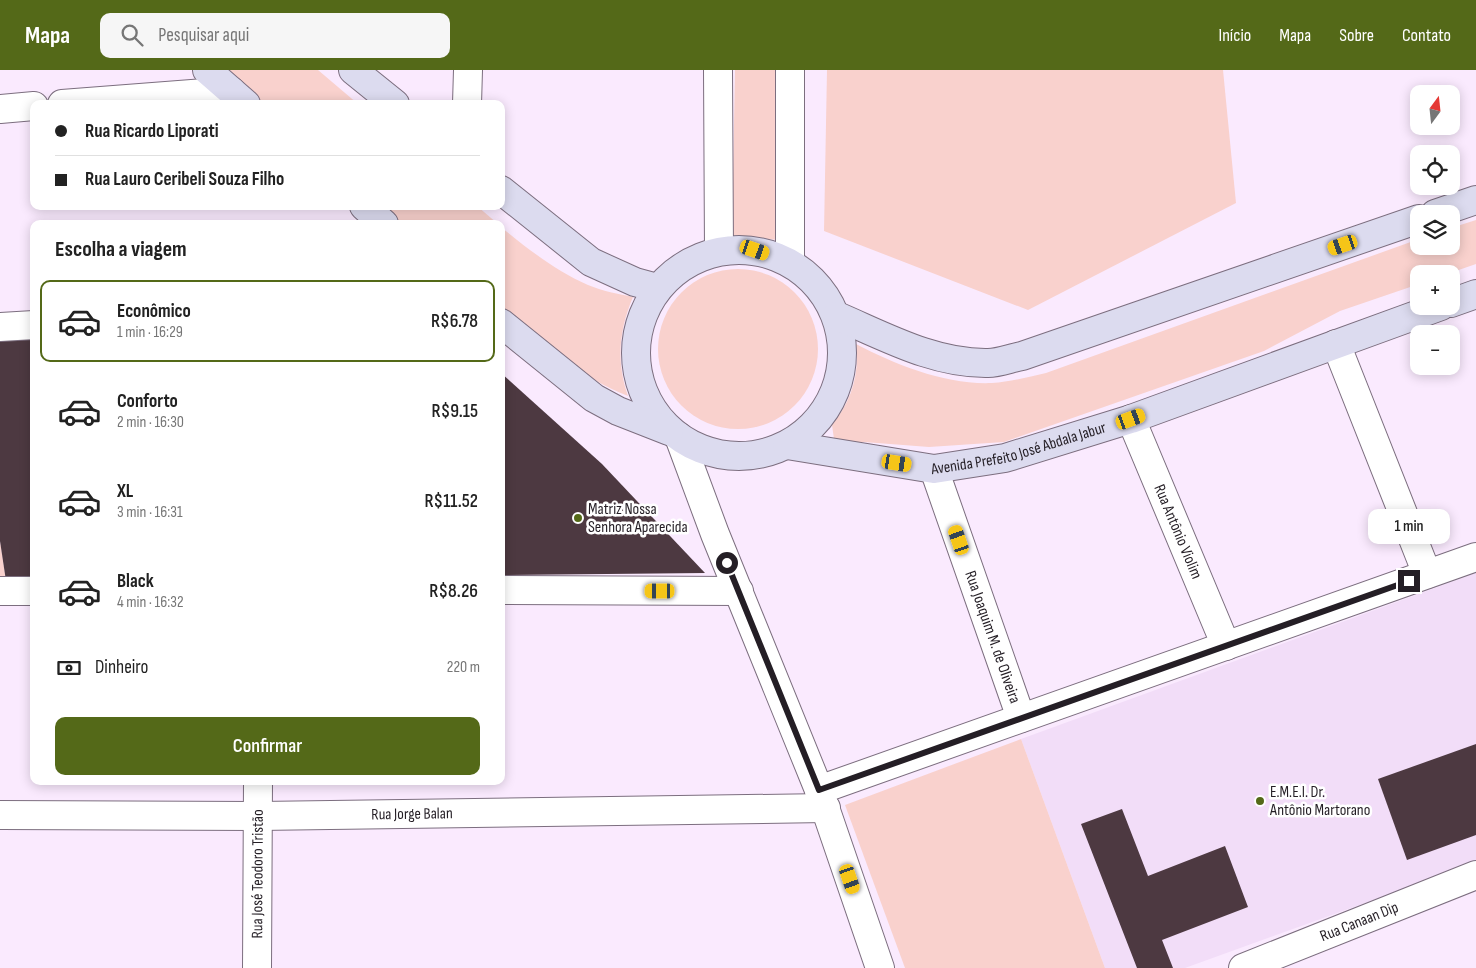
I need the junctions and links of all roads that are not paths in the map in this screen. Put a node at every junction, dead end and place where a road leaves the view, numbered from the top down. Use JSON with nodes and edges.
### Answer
{"nodes":[{"id":1,"x":207,"y":70,"type":"edge"},
{"id":2,"x":353,"y":70,"type":"edge"},
{"id":3,"x":468,"y":70,"type":"edge"},
{"id":4,"x":718,"y":70,"type":"edge"},
{"id":5,"x":790,"y":70,"type":"edge"},
{"id":6,"x":238,"y":97,"type":"edge"},
{"id":7,"x":163,"y":100,"type":"edge"},
{"id":8,"x":390,"y":100,"type":"edge"},
{"id":9,"x":467,"y":100,"type":"edge"},
{"id":10,"x":30,"y":106,"type":"edge"},
{"id":11,"x":0,"y":109,"type":"edge"},
{"id":12,"x":505,"y":193,"type":"edge"},
{"id":13,"x":1476,"y":200,"type":"edge"},
{"id":14,"x":1460,"y":205,"type":"edge"},
{"id":15,"x":368,"y":210,"type":"edge"},
{"id":16,"x":380,"y":220,"type":"edge"},
{"id":17,"x":1410,"y":222,"type":"edge"},
{"id":18,"x":719,"y":251,"type":"junction"},
{"id":19,"x":790,"y":262,"type":"junction"},
{"id":20,"x":657,"y":288,"type":"junction"},
{"id":21,"x":1476,"y":294,"type":"edge"},
{"id":22,"x":1460,"y":300,"type":"edge"},
{"id":23,"x":1417,"y":315,"type":"edge"},
{"id":24,"x":837,"y":316,"type":"junction"},
{"id":25,"x":30,"y":324,"type":"edge"},
{"id":26,"x":505,"y":326,"type":"edge"},
{"id":27,"x":0,"y":327,"type":"edge"},
{"id":28,"x":1336,"y":344,"type":"junction"},
{"id":29,"x":1131,"y":419,"type":"junction"},
{"id":30,"x":676,"y":435,"type":"junction"},
{"id":31,"x":787,"y":445,"type":"junction"},
{"id":32,"x":934,"y":469,"type":"junction"},
{"id":33,"x":1476,"y":557,"type":"edge"},
{"id":34,"x":1427,"y":574,"type":"junction"},
{"id":35,"x":505,"y":590,"type":"edge"},
{"id":36,"x":0,"y":591,"type":"edge"},
{"id":37,"x":30,"y":591,"type":"edge"},
{"id":38,"x":739,"y":591,"type":"junction"},
{"id":39,"x":1226,"y":646,"type":"junction"},
{"id":40,"x":1022,"y":718,"type":"junction"},
{"id":41,"x":258,"y":785,"type":"edge"},
{"id":42,"x":822,"y":799,"type":"junction"},
{"id":43,"x":0,"y":815,"type":"edge"},
{"id":44,"x":259,"y":816,"type":"junction"},
{"id":45,"x":1476,"y":875,"type":"edge"},
{"id":46,"x":257,"y":968,"type":"edge"},
{"id":47,"x":880,"y":968,"type":"edge"},
{"id":48,"x":1243,"y":968,"type":"edge"}],
"edges":[{"from":1,"to":6,"type":"street"},
{"from":2,"to":8,"type":"street"},
{"from":3,"to":9,"type":"street"},
{"from":4,"to":18,"type":"street"},
{"from":5,"to":19,"type":"street"},
{"from":6,"to":7,"type":"street"},
{"from":10,"to":11,"type":"street"},
{"from":12,"to":20,"type":"street"},
{"from":13,"to":14,"type":"street"},
{"from":15,"to":16,"type":"street"},
{"from":17,"to":24,"type":"street"},
{"from":18,"to":19,"type":"street"},
{"from":18,"to":20,"type":"street"},
{"from":19,"to":24,"type":"street"},
{"from":20,"to":30,"type":"street"},
{"from":21,"to":22,"type":"street"},
{"from":23,"to":28,"type":"street","name":"Avenida Prefeito José Abdala Jabur"},
{"from":24,"to":31,"type":"street"},
{"from":25,"to":27,"type":"street"},
{"from":26,"to":30,"type":"street"},
{"from":28,"to":29,"type":"street","name":"Avenida Prefeito José Abdala Jabur"},
{"from":28,"to":34,"type":"street"},
{"from":29,"to":32,"type":"street","name":"Avenida Prefeito José Abdala Jabur"},
{"from":29,"to":39,"type":"street","name":"Rua Antônio Violim"},
{"from":30,"to":31,"type":"street"},
{"from":30,"to":38,"type":"street"},
{"from":31,"to":32,"type":"street","name":"Avenida Prefeito José Abdala Jabur"},
{"from":32,"to":40,"type":"street","name":"Rua Joaquim M. de Oliveira"},
{"from":33,"to":34,"type":"street","name":"Rua Jorge Balan"},
{"from":34,"to":39,"type":"street","name":"Rua Jorge Balan"},
{"from":35,"to":38,"type":"street"},
{"from":36,"to":37,"type":"street"},
{"from":38,"to":42,"type":"street"},
{"from":39,"to":40,"type":"street","name":"Rua Jorge Balan"},
{"from":40,"to":42,"type":"street","name":"Rua Jorge Balan"},
{"from":41,"to":44,"type":"street","name":"Rua José Teodoro Tristão"},
{"from":42,"to":44,"type":"street","name":"Rua Jorge Balan"},
{"from":42,"to":47,"type":"street"},
{"from":43,"to":44,"type":"street","name":"Rua Jorge Balan"},
{"from":44,"to":46,"type":"street","name":"Rua José Teodoro Tristão"},
{"from":45,"to":48,"type":"street","name":"Rua Canaan Dip"}]}
